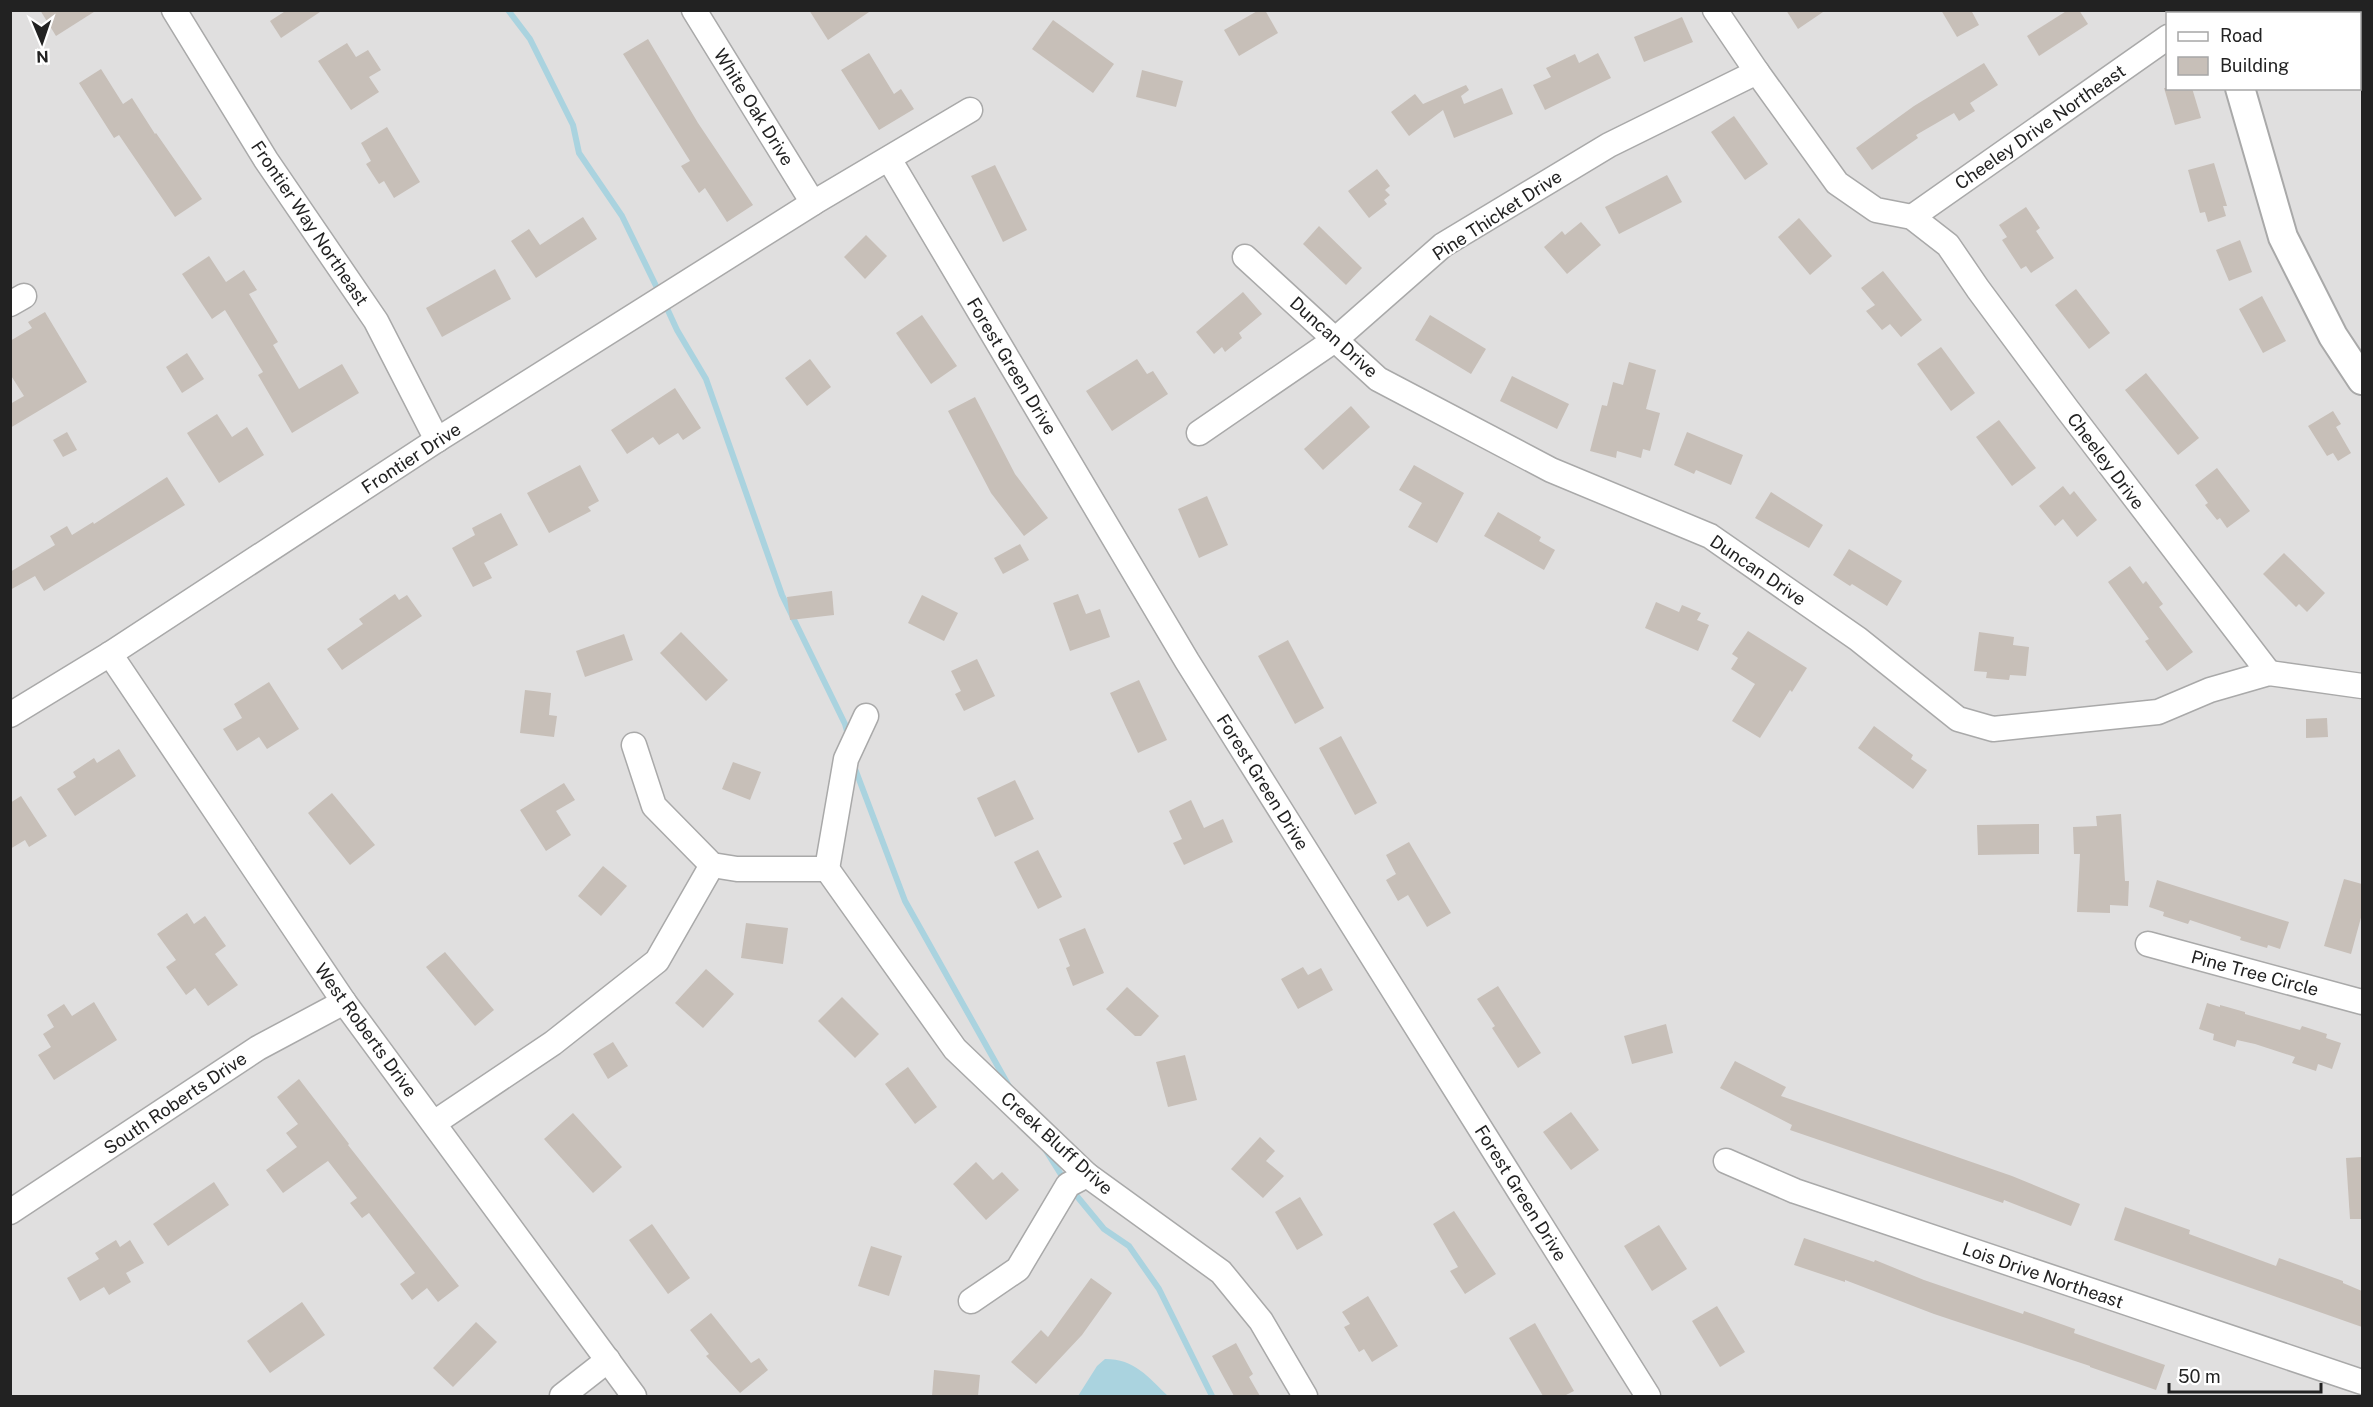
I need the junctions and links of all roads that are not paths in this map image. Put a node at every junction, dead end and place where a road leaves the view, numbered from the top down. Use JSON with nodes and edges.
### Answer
{"nodes":[{"id":1,"x":174,"y":10,"type":"edge"},
{"id":2,"x":694,"y":10,"type":"edge"},
{"id":3,"x":1716,"y":10,"type":"edge"},
{"id":4,"x":2166,"y":38,"type":"edge"},
{"id":5,"x":1757,"y":72,"type":"junction"},
{"id":6,"x":2241,"y":90,"type":"edge"},
{"id":7,"x":970,"y":110,"type":"dead end"},
{"id":8,"x":889,"y":159,"type":"junction"},
{"id":9,"x":813,"y":203,"type":"junction"},
{"id":10,"x":1912,"y":217,"type":"junction"},
{"id":11,"x":1245,"y":257,"type":"dead end"},
{"id":12,"x":1336,"y":339,"type":"junction"},
{"id":13,"x":2362,"y":380,"type":"edge"},
{"id":14,"x":1199,"y":433,"type":"dead end"},
{"id":15,"x":437,"y":440,"type":"junction"},
{"id":16,"x":110,"y":654,"type":"junction"},
{"id":17,"x":2269,"y":673,"type":"junction"},
{"id":18,"x":2362,"y":686,"type":"edge"},
{"id":19,"x":10,"y":715,"type":"edge"},
{"id":20,"x":866,"y":716,"type":"dead end"},
{"id":21,"x":634,"y":745,"type":"dead end"},
{"id":22,"x":712,"y":865,"type":"junction"},
{"id":23,"x":827,"y":869,"type":"junction"},
{"id":24,"x":2148,"y":944,"type":"dead end"},
{"id":25,"x":344,"y":1002,"type":"junction"},
{"id":26,"x":2362,"y":1002,"type":"edge"},
{"id":27,"x":434,"y":1123,"type":"junction"},
{"id":28,"x":1726,"y":1161,"type":"dead end"},
{"id":29,"x":1087,"y":1174,"type":"junction"},
{"id":30,"x":10,"y":1212,"type":"edge"},
{"id":31,"x":971,"y":1301,"type":"dead end"},
{"id":32,"x":608,"y":1360,"type":"junction"},
{"id":33,"x":2362,"y":1382,"type":"edge"},
{"id":34,"x":562,"y":1396,"type":"edge"},
{"id":35,"x":634,"y":1396,"type":"edge"},
{"id":36,"x":1305,"y":1396,"type":"edge"},
{"id":37,"x":1648,"y":1396,"type":"edge"}],
"edges":[{"from":1,"to":15,"type":"street","name":"Frontier Way Northeast"},
{"from":2,"to":9,"type":"street","name":"White Oak Drive"},
{"from":3,"to":5,"type":"street"},
{"from":4,"to":10,"type":"street","name":"Cheeley Drive Northeast"},
{"from":5,"to":10,"type":"street"},
{"from":5,"to":12,"type":"street","name":"Pine Thicket Drive"},
{"from":6,"to":13,"type":"street"},
{"from":7,"to":8,"type":"street"},
{"from":8,"to":9,"type":"street","name":"Frontier Drive"},
{"from":8,"to":37,"type":"street","name":"Forest Green Drive"},
{"from":9,"to":15,"type":"street","name":"Frontier Drive"},
{"from":10,"to":17,"type":"street","name":"Cheeley Drive"},
{"from":11,"to":12,"type":"street","name":"Duncan Drive"},
{"from":12,"to":14,"type":"street","name":"Pine Thicket Drive"},
{"from":12,"to":17,"type":"street","name":"Duncan Drive"},
{"from":15,"to":16,"type":"street","name":"Frontier Drive"},
{"from":16,"to":19,"type":"street","name":"Frontier Drive"},
{"from":16,"to":25,"type":"street","name":"West Roberts Drive"},
{"from":17,"to":18,"type":"street"},
{"from":20,"to":23,"type":"street"},
{"from":21,"to":22,"type":"street"},
{"from":22,"to":23,"type":"street"},
{"from":22,"to":27,"type":"street"},
{"from":23,"to":29,"type":"street","name":"Creek Bluff Drive"},
{"from":24,"to":26,"type":"street","name":"Pine Tree Circle"},
{"from":25,"to":27,"type":"street","name":"West Roberts Drive"},
{"from":25,"to":30,"type":"street","name":"South Roberts Drive"},
{"from":27,"to":32,"type":"street","name":"West Roberts Drive"},
{"from":28,"to":33,"type":"street","name":"Lois Drive Northeast"},
{"from":29,"to":31,"type":"street"},
{"from":29,"to":36,"type":"street","name":"Creek Bluff Drive"},
{"from":32,"to":34,"type":"street"},
{"from":32,"to":35,"type":"street","name":"West Roberts Drive"}]}
